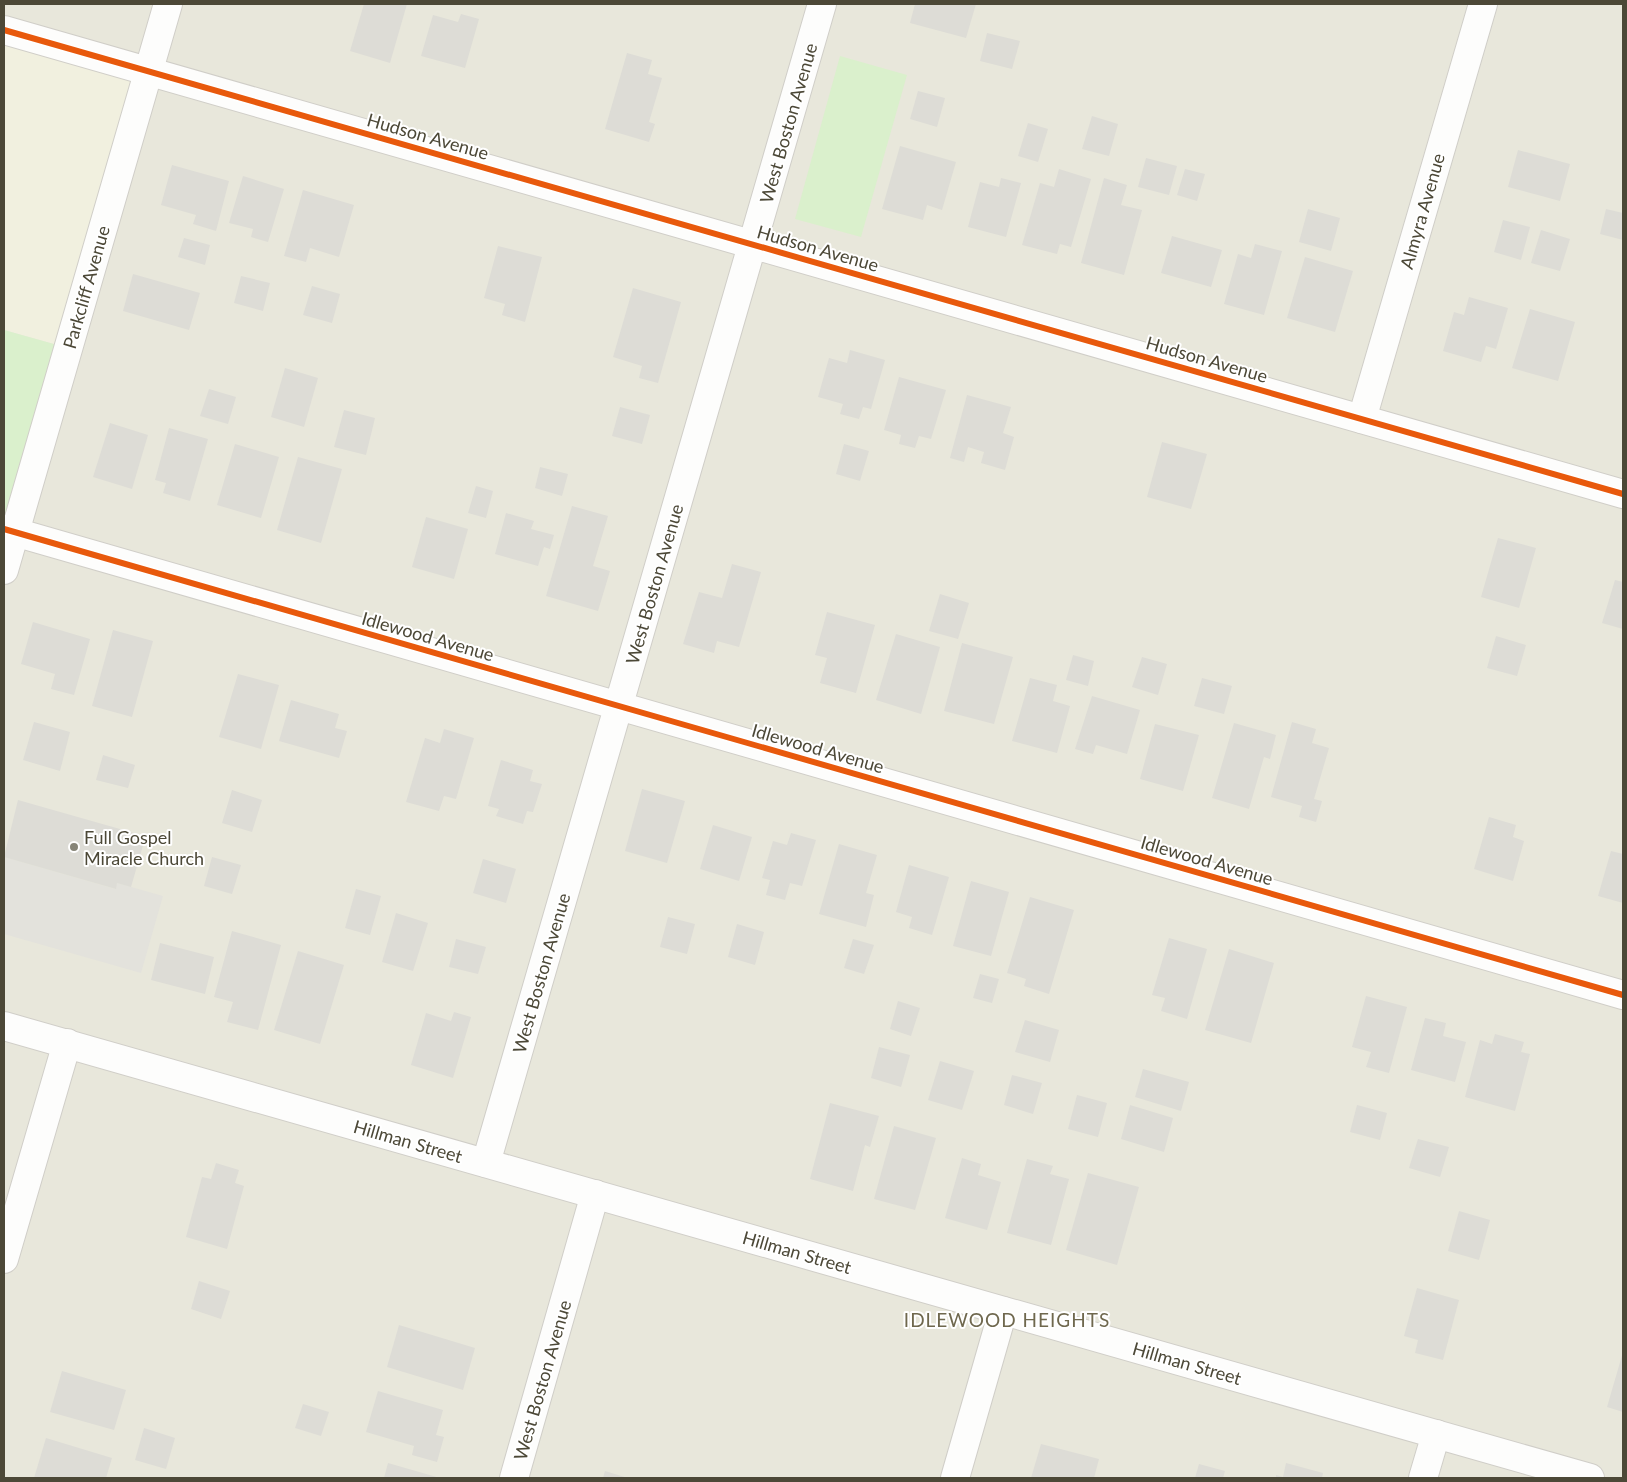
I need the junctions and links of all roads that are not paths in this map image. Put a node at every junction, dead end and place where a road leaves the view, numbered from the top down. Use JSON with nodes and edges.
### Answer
{"nodes":[{"id":1,"x":168,"y":4,"type":"edge"},
{"id":2,"x":822,"y":4,"type":"edge"},
{"id":3,"x":1482,"y":4,"type":"edge"},
{"id":4,"x":4,"y":30,"type":"edge"},
{"id":5,"x":148,"y":72,"type":"junction"},
{"id":6,"x":752,"y":245,"type":"junction"},
{"id":7,"x":1362,"y":419,"type":"junction"},
{"id":8,"x":1623,"y":494,"type":"edge"},
{"id":9,"x":9,"y":531,"type":"edge"},
{"id":10,"x":4,"y":570,"type":"edge"},
{"id":11,"x":618,"y":706,"type":"junction"},
{"id":12,"x":1623,"y":995,"type":"edge"},
{"id":13,"x":4,"y":1026,"type":"edge"},
{"id":14,"x":67,"y":1044,"type":"junction"},
{"id":15,"x":486,"y":1163,"type":"junction"},
{"id":16,"x":595,"y":1194,"type":"junction"},
{"id":17,"x":4,"y":1259,"type":"edge"},
{"id":18,"x":1003,"y":1311,"type":"junction"},
{"id":19,"x":1436,"y":1434,"type":"junction"},
{"id":20,"x":514,"y":1478,"type":"edge"},
{"id":21,"x":955,"y":1478,"type":"edge"},
{"id":22,"x":1423,"y":1478,"type":"edge"},
{"id":23,"x":1590,"y":1478,"type":"edge"}],
"edges":[{"from":1,"to":5,"type":"street","name":"Parkcliff Avenue"},
{"from":2,"to":6,"type":"street","name":"West Boston Avenue"},
{"from":3,"to":7,"type":"street","name":"Almyra Avenue"},
{"from":4,"to":5,"type":"street","name":"Hudson Avenue"},
{"from":5,"to":6,"type":"street","name":"Hudson Avenue"},
{"from":5,"to":9,"type":"street","name":"Parkcliff Avenue"},
{"from":6,"to":7,"type":"street","name":"Hudson Avenue"},
{"from":6,"to":11,"type":"street","name":"West Boston Avenue"},
{"from":7,"to":8,"type":"street","name":"Hudson Avenue"},
{"from":9,"to":10,"type":"street","name":"Parkcliff Avenue"},
{"from":9,"to":11,"type":"street","name":"Idlewood Avenue"},
{"from":11,"to":12,"type":"street","name":"Idlewood Avenue"},
{"from":11,"to":15,"type":"street","name":"West Boston Avenue"},
{"from":13,"to":14,"type":"street","name":"Hillman Street"},
{"from":14,"to":15,"type":"street","name":"Hillman Street"},
{"from":14,"to":17,"type":"street"},
{"from":15,"to":16,"type":"street","name":"Hillman Street"},
{"from":16,"to":18,"type":"street","name":"Hillman Street"},
{"from":16,"to":20,"type":"street","name":"West Boston Avenue"},
{"from":18,"to":19,"type":"street","name":"Hillman Street"},
{"from":18,"to":21,"type":"street"},
{"from":19,"to":22,"type":"street"},
{"from":19,"to":23,"type":"street","name":"Hillman Street"}]}
